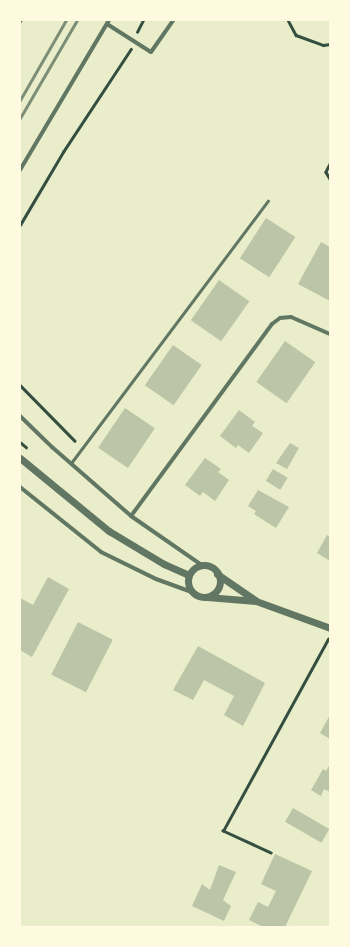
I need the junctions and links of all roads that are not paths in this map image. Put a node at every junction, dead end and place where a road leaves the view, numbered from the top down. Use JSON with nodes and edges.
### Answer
{"nodes":[{"id":1,"x":173,"y":20,"type":"edge"},
{"id":2,"x":108,"y":22,"type":"edge"},
{"id":3,"x":20,"y":170,"type":"edge"},
{"id":4,"x":268,"y":201,"type":"dead end"},
{"id":5,"x":330,"y":334,"type":"edge"},
{"id":6,"x":20,"y":416,"type":"edge"},
{"id":7,"x":20,"y":458,"type":"edge"},
{"id":8,"x":71,"y":463,"type":"junction"},
{"id":9,"x":20,"y":487,"type":"edge"},
{"id":10,"x":132,"y":516,"type":"junction"},
{"id":11,"x":203,"y":566,"type":"junction"},
{"id":12,"x":217,"y":574,"type":"junction"},
{"id":13,"x":189,"y":575,"type":"junction"},
{"id":14,"x":192,"y":592,"type":"junction"},
{"id":15,"x":207,"y":596,"type":"junction"},
{"id":16,"x":256,"y":601,"type":"junction"},
{"id":17,"x":330,"y":628,"type":"edge"}],
"edges":[{"from":1,"to":2,"type":"street"},
{"from":2,"to":3,"type":"street"},
{"from":4,"to":8,"type":"lane"},
{"from":5,"to":10,"type":"street"},
{"from":6,"to":8,"type":"street"},
{"from":7,"to":13,"type":"street"},
{"from":8,"to":10,"type":"street"},
{"from":9,"to":14,"type":"street"},
{"from":10,"to":11,"type":"street"},
{"from":11,"to":12,"type":"street"},
{"from":11,"to":13,"type":"street"},
{"from":12,"to":15,"type":"street"},
{"from":12,"to":16,"type":"street"},
{"from":13,"to":14,"type":"street"},
{"from":14,"to":15,"type":"street"},
{"from":15,"to":16,"type":"street"},
{"from":16,"to":17,"type":"street"}]}
